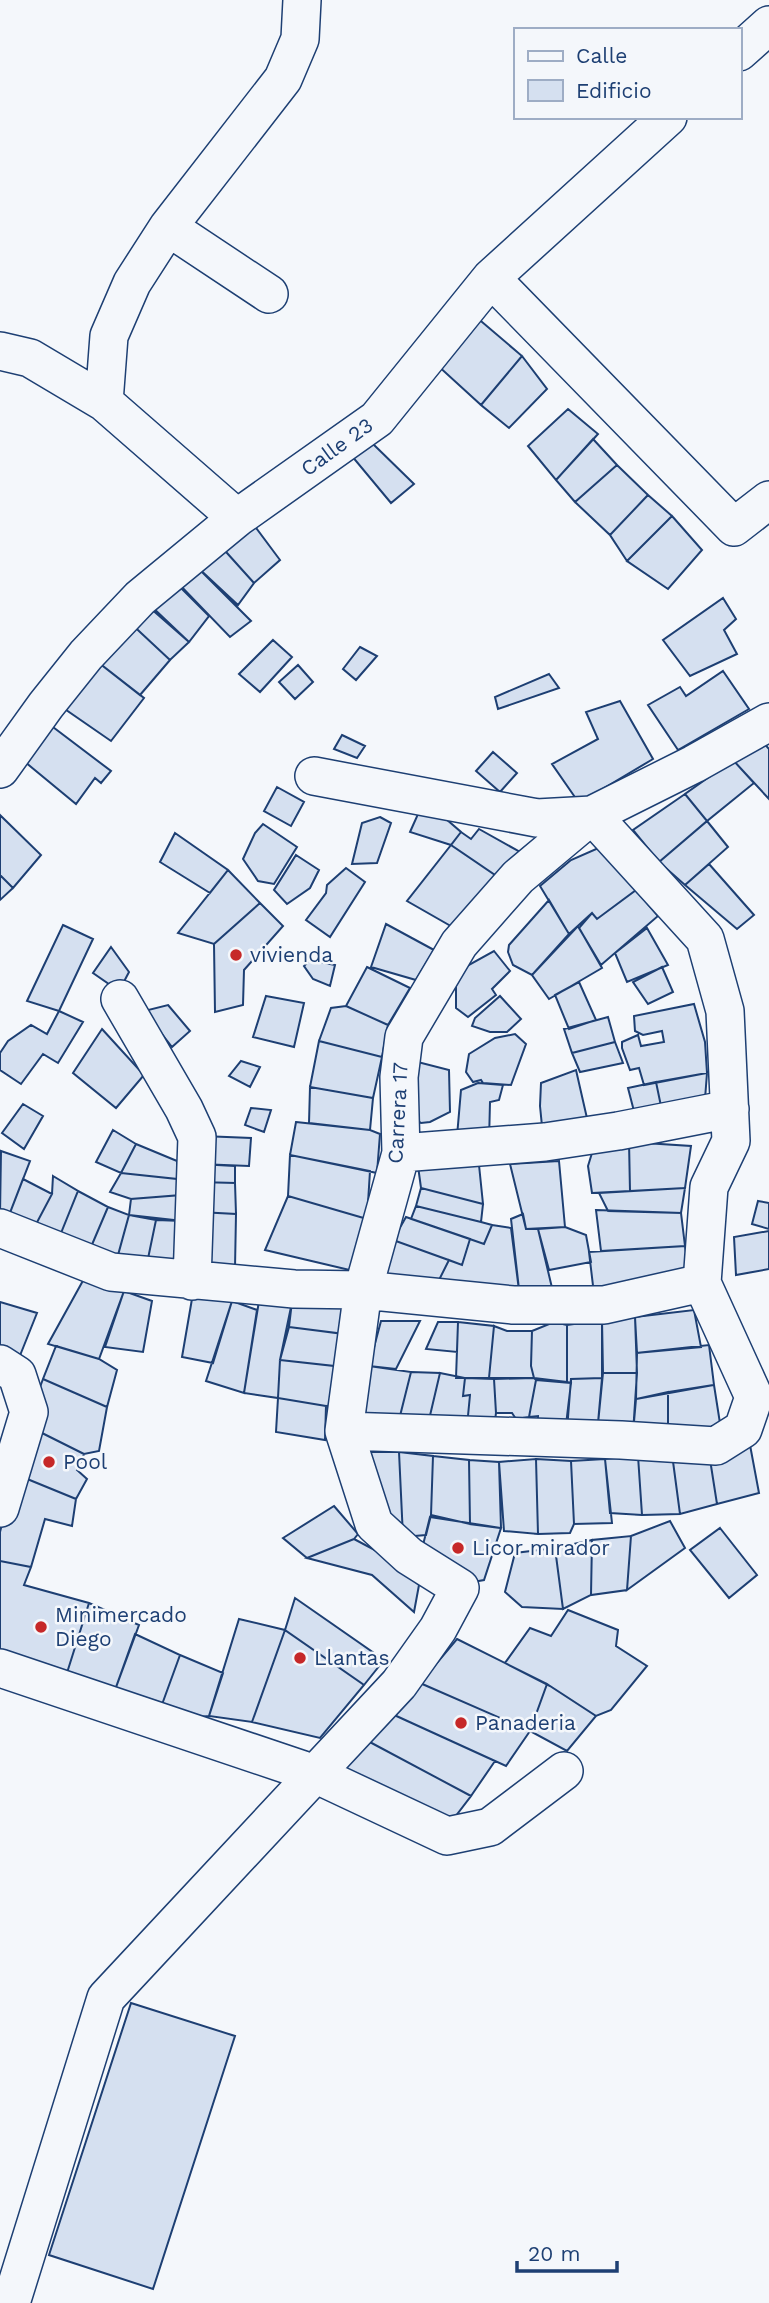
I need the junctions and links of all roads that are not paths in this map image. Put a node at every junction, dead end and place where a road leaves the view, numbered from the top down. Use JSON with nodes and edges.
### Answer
{"nodes":[{"id":1,"x":302,"y":0,"type":"edge"},
{"id":2,"x":769,"y":25,"type":"edge"},
{"id":3,"x":741,"y":50,"type":"edge"},
{"id":4,"x":666,"y":119,"type":"edge"},
{"id":5,"x":168,"y":228,"type":"junction"},
{"id":6,"x":491,"y":278,"type":"junction"},
{"id":7,"x":269,"y":294,"type":"dead end"},
{"id":8,"x":0,"y":351,"type":"edge"},
{"id":9,"x":104,"y":402,"type":"junction"},
{"id":10,"x":769,"y":500,"type":"edge"},
{"id":11,"x":237,"y":518,"type":"junction"},
{"id":12,"x":769,"y":722,"type":"edge"},
{"id":13,"x":0,"y":769,"type":"edge"},
{"id":14,"x":314,"y":776,"type":"dead end"},
{"id":15,"x":592,"y":815,"type":"junction"},
{"id":16,"x":120,"y":999,"type":"dead end"},
{"id":17,"x":730,"y":1109,"type":"junction"},
{"id":18,"x":401,"y":1153,"type":"junction"},
{"id":19,"x":0,"y":1228,"type":"edge"},
{"id":20,"x":192,"y":1281,"type":"junction"},
{"id":21,"x":702,"y":1283,"type":"junction"},
{"id":22,"x":363,"y":1290,"type":"junction"},
{"id":23,"x":0,"y":1364,"type":"edge"},
{"id":24,"x":344,"y":1431,"type":"junction"},
{"id":25,"x":0,"y":1508,"type":"edge"},
{"id":26,"x":0,"y":1668,"type":"edge"},
{"id":27,"x":564,"y":1771,"type":"dead end"},
{"id":28,"x":316,"y":1774,"type":"junction"},
{"id":29,"x":9,"y":2295,"type":"edge"}],
"edges":[{"from":1,"to":5,"type":"street"},
{"from":2,"to":3,"type":"street"},
{"from":4,"to":6,"type":"street","name":"Calle 23"},
{"from":5,"to":7,"type":"street"},
{"from":5,"to":9,"type":"street"},
{"from":6,"to":10,"type":"street"},
{"from":6,"to":11,"type":"street","name":"Calle 23"},
{"from":8,"to":9,"type":"street"},
{"from":9,"to":11,"type":"street"},
{"from":11,"to":13,"type":"street","name":"Calle 23"},
{"from":12,"to":15,"type":"street","name":"Carrera 17"},
{"from":14,"to":15,"type":"street"},
{"from":15,"to":17,"type":"street"},
{"from":15,"to":18,"type":"street","name":"Carrera 17"},
{"from":16,"to":20,"type":"street"},
{"from":17,"to":18,"type":"street"},
{"from":17,"to":21,"type":"street"},
{"from":18,"to":22,"type":"street","name":"Carrera 17"},
{"from":19,"to":20,"type":"street"},
{"from":20,"to":22,"type":"street"},
{"from":21,"to":22,"type":"street"},
{"from":21,"to":24,"type":"street"},
{"from":22,"to":24,"type":"street","name":"Carrera 17"},
{"from":23,"to":25,"type":"street"},
{"from":24,"to":28,"type":"street","name":"Carrera 17"},
{"from":26,"to":28,"type":"street"},
{"from":27,"to":28,"type":"street"},
{"from":28,"to":29,"type":"street"}]}
